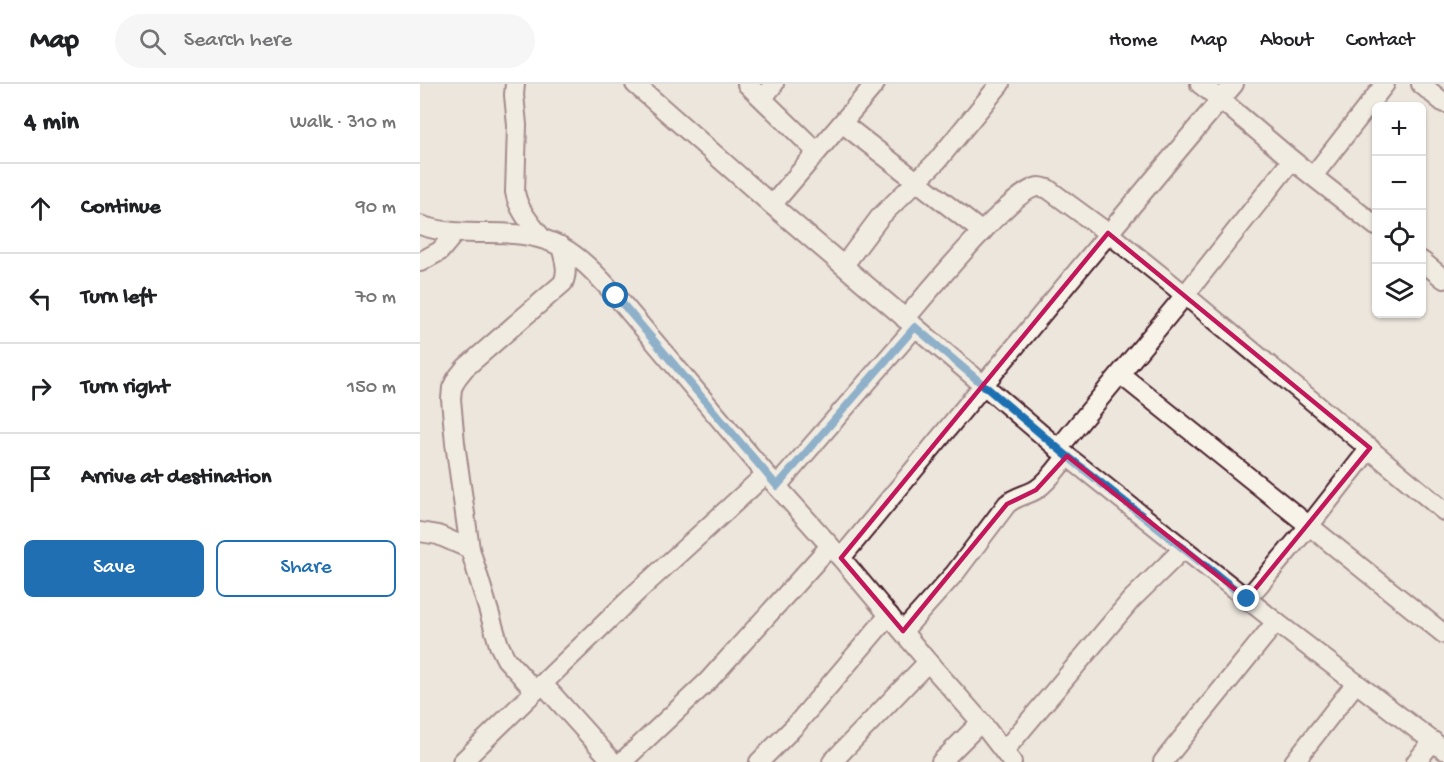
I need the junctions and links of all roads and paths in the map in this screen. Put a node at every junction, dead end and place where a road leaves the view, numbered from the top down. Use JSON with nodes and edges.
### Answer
{"nodes":[{"id":1,"x":515,"y":84,"type":"edge"},
{"id":2,"x":635,"y":84,"type":"edge"},
{"id":3,"x":747,"y":84,"type":"edge"},
{"id":4,"x":875,"y":84,"type":"edge"},
{"id":5,"x":1000,"y":84,"type":"edge"},
{"id":6,"x":1200,"y":84,"type":"edge"},
{"id":7,"x":1234,"y":84,"type":"edge"},
{"id":8,"x":1385,"y":84,"type":"edge"},
{"id":9,"x":1421,"y":84,"type":"edge"},
{"id":10,"x":768,"y":91,"type":"edge"},
{"id":11,"x":1221,"y":100,"type":"junction"},
{"id":12,"x":1444,"y":103,"type":"edge"},
{"id":13,"x":842,"y":123,"type":"junction"},
{"id":14,"x":817,"y":152,"type":"junction"},
{"id":15,"x":1292,"y":160,"type":"junction"},
{"id":16,"x":1313,"y":176,"type":"junction"},
{"id":17,"x":917,"y":180,"type":"junction"},
{"id":18,"x":772,"y":205,"type":"junction"},
{"id":19,"x":1372,"y":222,"type":"edge"},
{"id":20,"x":420,"y":225,"type":"edge"},
{"id":21,"x":982,"y":232,"type":"junction"},
{"id":22,"x":1108,"y":233,"type":"junction"},
{"id":23,"x":455,"y":234,"type":"junction"},
{"id":24,"x":542,"y":238,"type":"junction"},
{"id":25,"x":561,"y":246,"type":"junction"},
{"id":26,"x":420,"y":262,"type":"edge"},
{"id":27,"x":1426,"y":264,"type":"edge"},
{"id":28,"x":844,"y":265,"type":"junction"},
{"id":29,"x":1444,"y":279,"type":"edge"},
{"id":30,"x":1185,"y":295,"type":"junction"},
{"id":31,"x":910,"y":323,"type":"junction"},
{"id":32,"x":1120,"y":374,"type":"junction"},
{"id":33,"x":984,"y":386,"type":"junction"},
{"id":34,"x":1370,"y":448,"type":"junction"},
{"id":35,"x":1063,"y":453,"type":"junction"},
{"id":36,"x":772,"y":480,"type":"junction"},
{"id":37,"x":1444,"y":511,"type":"edge"},
{"id":38,"x":1309,"y":526,"type":"junction"},
{"id":39,"x":420,"y":532,"type":"edge"},
{"id":40,"x":470,"y":549,"type":"junction"},
{"id":41,"x":1183,"y":549,"type":"junction"},
{"id":42,"x":835,"y":552,"type":"junction"},
{"id":43,"x":1247,"y":599,"type":"junction"},
{"id":44,"x":889,"y":615,"type":"junction"},
{"id":45,"x":1276,"y":622,"type":"junction"},
{"id":46,"x":903,"y":631,"type":"junction"},
{"id":47,"x":1444,"y":634,"type":"edge"},
{"id":48,"x":927,"y":662,"type":"junction"},
{"id":49,"x":1356,"y":683,"type":"junction"},
{"id":50,"x":539,"y":688,"type":"junction"},
{"id":51,"x":981,"y":722,"type":"junction"},
{"id":52,"x":1438,"y":746,"type":"edge"},
{"id":53,"x":1008,"y":756,"type":"edge"},
{"id":54,"x":462,"y":762,"type":"edge"},
{"id":55,"x":613,"y":762,"type":"edge"},
{"id":56,"x":622,"y":762,"type":"edge"},
{"id":57,"x":759,"y":762,"type":"edge"},
{"id":58,"x":832,"y":762,"type":"edge"},
{"id":59,"x":941,"y":762,"type":"edge"},
{"id":60,"x":1163,"y":762,"type":"edge"},
{"id":61,"x":1294,"y":762,"type":"edge"},
{"id":62,"x":1416,"y":762,"type":"edge"}],
"edges":[{"from":1,"to":24,"type":"street"},
{"from":2,"to":18,"type":"street"},
{"from":3,"to":10,"type":"street"},
{"from":4,"to":13,"type":"street"},
{"from":5,"to":17,"type":"street"},
{"from":6,"to":11,"type":"street"},
{"from":7,"to":11,"type":"street"},
{"from":8,"to":16,"type":"street"},
{"from":9,"to":12,"type":"street"},
{"from":10,"to":14,"type":"street"},
{"from":11,"to":15,"type":"street"},
{"from":11,"to":22,"type":"street"},
{"from":13,"to":14,"type":"street"},
{"from":13,"to":17,"type":"street"},
{"from":14,"to":18,"type":"street"},
{"from":15,"to":16,"type":"street"},
{"from":15,"to":30,"type":"street"},
{"from":16,"to":19,"type":"street"},
{"from":17,"to":21,"type":"street"},
{"from":17,"to":28,"type":"street"},
{"from":18,"to":28,"type":"street"},
{"from":20,"to":23,"type":"street"},
{"from":21,"to":22,"type":"street"},
{"from":21,"to":31,"type":"street"},
{"from":22,"to":30,"type":"street"},
{"from":22,"to":33,"type":"street"},
{"from":23,"to":24,"type":"street"},
{"from":23,"to":26,"type":"street"},
{"from":24,"to":25,"type":"street"},
{"from":25,"to":36,"type":"street"},
{"from":25,"to":40,"type":"street"},
{"from":27,"to":29,"type":"street"},
{"from":28,"to":31,"type":"street"},
{"from":30,"to":32,"type":"street"},
{"from":30,"to":34,"type":"street"},
{"from":31,"to":33,"type":"street"},
{"from":31,"to":36,"type":"street"},
{"from":32,"to":35,"type":"street"},
{"from":32,"to":38,"type":"street"},
{"from":33,"to":35,"type":"street"},
{"from":33,"to":42,"type":"street"},
{"from":34,"to":37,"type":"street"},
{"from":34,"to":38,"type":"street"},
{"from":35,"to":41,"type":"street"},
{"from":35,"to":46,"type":"street"},
{"from":36,"to":42,"type":"street"},
{"from":36,"to":50,"type":"street"},
{"from":38,"to":43,"type":"street"},
{"from":38,"to":47,"type":"street"},
{"from":39,"to":40,"type":"street"},
{"from":40,"to":50,"type":"street"},
{"from":41,"to":43,"type":"street"},
{"from":41,"to":53,"type":"street"},
{"from":42,"to":44,"type":"street"},
{"from":42,"to":56,"type":"street"},
{"from":43,"to":45,"type":"street"},
{"from":44,"to":46,"type":"street"},
{"from":44,"to":57,"type":"street"},
{"from":45,"to":49,"type":"street"},
{"from":45,"to":60,"type":"street"},
{"from":46,"to":48,"type":"street"},
{"from":48,"to":51,"type":"street"},
{"from":48,"to":58,"type":"street"},
{"from":49,"to":52,"type":"street"},
{"from":49,"to":61,"type":"street"},
{"from":50,"to":54,"type":"street"},
{"from":50,"to":55,"type":"street"},
{"from":51,"to":53,"type":"street"},
{"from":51,"to":59,"type":"street"},
{"from":52,"to":62,"type":"street"}]}
